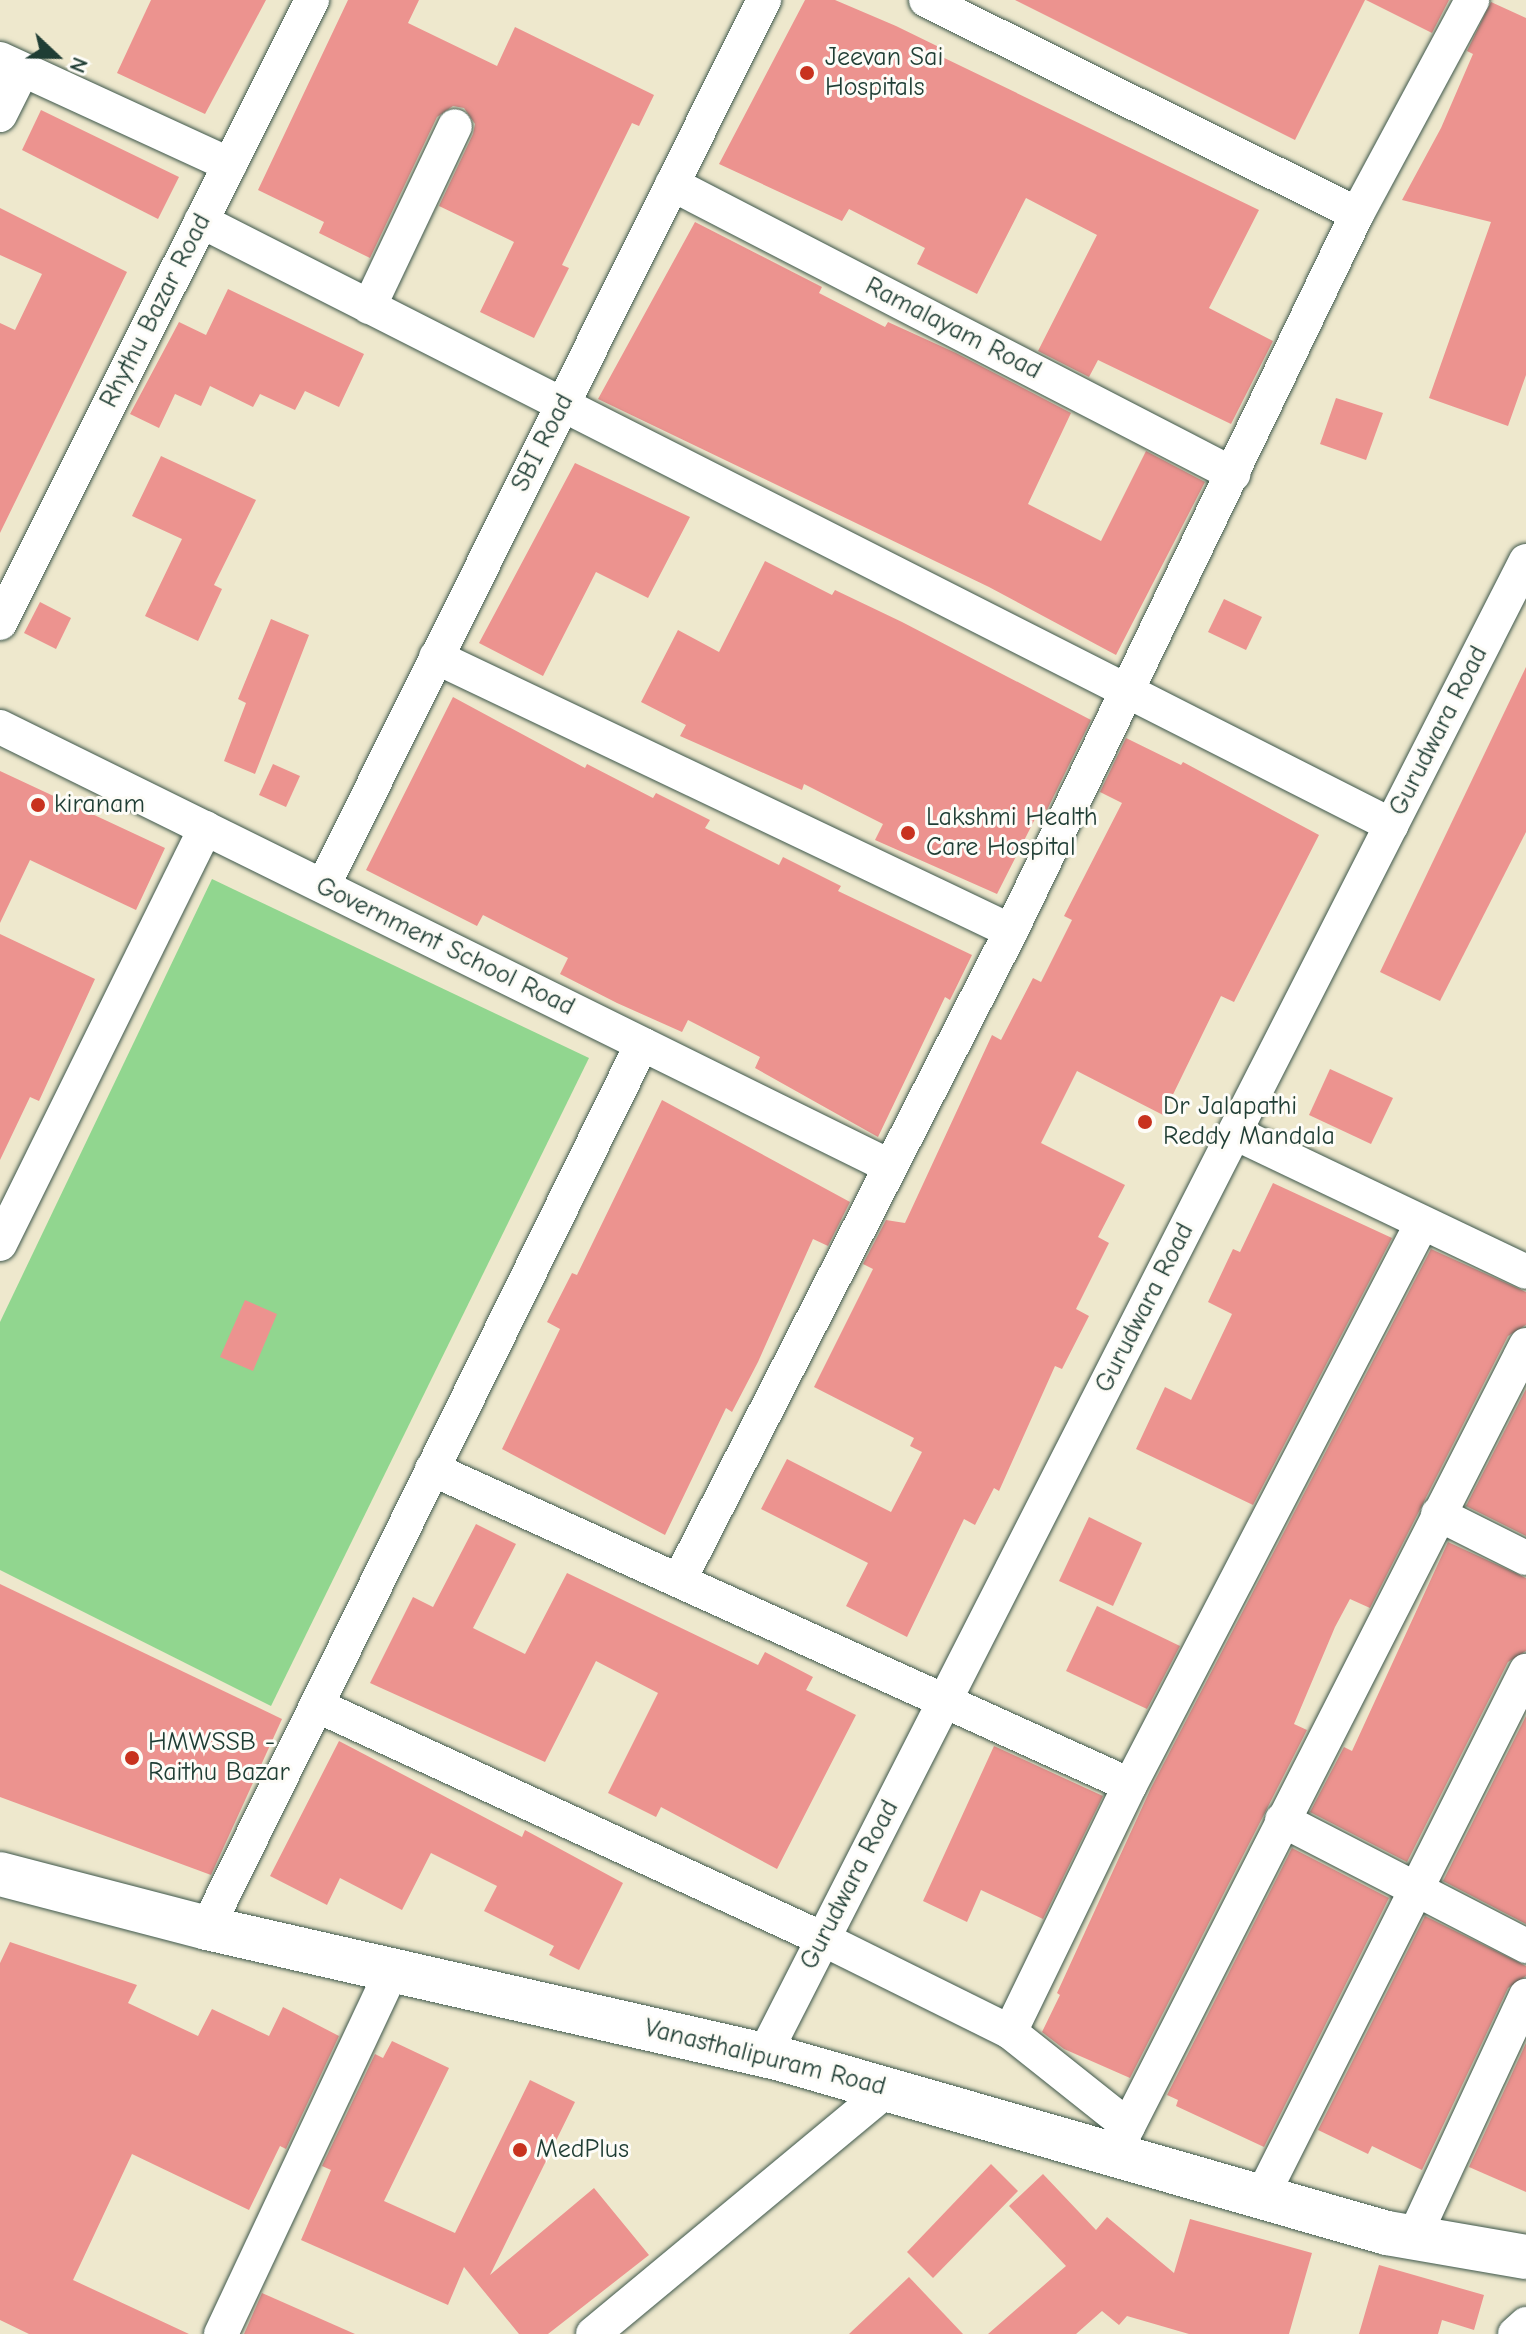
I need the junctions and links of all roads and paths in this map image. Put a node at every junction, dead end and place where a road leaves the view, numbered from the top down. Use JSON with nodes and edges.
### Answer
{"nodes":[{"id":1,"x":312,"y":0,"type":"edge"},
{"id":2,"x":764,"y":0,"type":"edge"},
{"id":3,"x":926,"y":0,"type":"edge"},
{"id":4,"x":1472,"y":0,"type":"edge"},
{"id":5,"x":11,"y":65,"type":"edge"},
{"id":6,"x":0,"y":115,"type":"edge"},
{"id":7,"x":455,"y":126,"type":"dead end"},
{"id":8,"x":230,"y":165,"type":"junction"},
{"id":9,"x":672,"y":184,"type":"junction"},
{"id":10,"x":1357,"y":214,"type":"junction"},
{"id":11,"x":201,"y":221,"type":"junction"},
{"id":12,"x":369,"y":307,"type":"junction"},
{"id":13,"x":562,"y":405,"type":"junction"},
{"id":14,"x":1233,"y":474,"type":"junction"},
{"id":15,"x":1526,"y":561,"type":"edge"},
{"id":16,"x":1516,"y":607,"type":"edge"},
{"id":17,"x":0,"y":623,"type":"edge"},
{"id":18,"x":436,"y":657,"type":"junction"},
{"id":19,"x":1124,"y":690,"type":"junction"},
{"id":20,"x":0,"y":727,"type":"edge"},
{"id":21,"x":1391,"y":825,"type":"junction"},
{"id":22,"x":206,"y":828,"type":"junction"},
{"id":23,"x":323,"y":886,"type":"junction"},
{"id":24,"x":1011,"y":931,"type":"junction"},
{"id":25,"x":642,"y":1044,"type":"junction"},
{"id":26,"x":1235,"y":1133,"type":"junction"},
{"id":27,"x":889,"y":1166,"type":"junction"},
{"id":28,"x":1422,"y":1223,"type":"junction"},
{"id":29,"x":0,"y":1244,"type":"edge"},
{"id":30,"x":1526,"y":1272,"type":"edge"},
{"id":31,"x":1526,"y":1345,"type":"edge"},
{"id":32,"x":432,"y":1469,"type":"junction"},
{"id":33,"x":1438,"y":1514,"type":"junction"},
{"id":34,"x":1526,"y":1558,"type":"edge"},
{"id":35,"x":681,"y":1577,"type":"junction"},
{"id":36,"x":1526,"y":1671,"type":"edge"},
{"id":37,"x":945,"y":1700,"type":"junction"},
{"id":38,"x":318,"y":1706,"type":"junction"},
{"id":39,"x":1130,"y":1785,"type":"junction"},
{"id":40,"x":1282,"y":1820,"type":"junction"},
{"id":41,"x":1,"y":1876,"type":"edge"},
{"id":42,"x":1418,"y":1890,"type":"junction"},
{"id":43,"x":207,"y":1928,"type":"junction"},
{"id":44,"x":823,"y":1939,"type":"junction"},
{"id":45,"x":1526,"y":1946,"type":"edge"},
{"id":46,"x":393,"y":1968,"type":"junction"},
{"id":47,"x":1526,"y":1996,"type":"edge"},
{"id":48,"x":1010,"y":2032,"type":"junction"},
{"id":49,"x":764,"y":2055,"type":"junction"},
{"id":50,"x":888,"y":2089,"type":"junction"},
{"id":51,"x":1121,"y":2140,"type":"junction"},
{"id":52,"x":1262,"y":2196,"type":"junction"},
{"id":53,"x":1414,"y":2237,"type":"junction"},
{"id":54,"x":1526,"y":2257,"type":"edge"},
{"id":55,"x":1526,"y":2324,"type":"edge"},
{"id":56,"x":221,"y":2334,"type":"edge"},
{"id":57,"x":593,"y":2334,"type":"edge"},
{"id":58,"x":1515,"y":2334,"type":"edge"}],
"edges":[{"from":1,"to":8,"type":"street","name":"Rhythu Bazar Road"},
{"from":2,"to":9,"type":"street","name":"SBI Road"},
{"from":3,"to":10,"type":"street"},
{"from":4,"to":10,"type":"street"},
{"from":5,"to":6,"type":"street"},
{"from":5,"to":8,"type":"street"},
{"from":7,"to":12,"type":"street"},
{"from":8,"to":11,"type":"street","name":"Rhythu Bazar Road"},
{"from":9,"to":13,"type":"street","name":"SBI Road"},
{"from":9,"to":14,"type":"street","name":"Ramalayam Road"},
{"from":10,"to":14,"type":"street"},
{"from":11,"to":12,"type":"street"},
{"from":11,"to":17,"type":"street","name":"Rhythu Bazar Road"},
{"from":12,"to":13,"type":"street"},
{"from":13,"to":18,"type":"street","name":"SBI Road"},
{"from":13,"to":19,"type":"street"},
{"from":14,"to":19,"type":"street"},
{"from":15,"to":16,"type":"street","name":"Gurudwara Road"},
{"from":16,"to":21,"type":"street","name":"Gurudwara Road"},
{"from":18,"to":23,"type":"street","name":"SBI Road"},
{"from":18,"to":24,"type":"street"},
{"from":19,"to":21,"type":"street"},
{"from":19,"to":24,"type":"street"},
{"from":20,"to":22,"type":"street","name":"Government School Road"},
{"from":21,"to":26,"type":"street","name":"Gurudwara Road"},
{"from":22,"to":23,"type":"street","name":"Government School Road"},
{"from":22,"to":29,"type":"street"},
{"from":23,"to":25,"type":"street","name":"Government School Road"},
{"from":24,"to":27,"type":"street"},
{"from":25,"to":27,"type":"street","name":"Government School Road"},
{"from":25,"to":32,"type":"street"},
{"from":26,"to":28,"type":"street"},
{"from":26,"to":37,"type":"street","name":"Gurudwara Road"},
{"from":27,"to":35,"type":"street"},
{"from":28,"to":30,"type":"street"},
{"from":28,"to":39,"type":"street"},
{"from":31,"to":33,"type":"street"},
{"from":32,"to":35,"type":"street"},
{"from":32,"to":38,"type":"street"},
{"from":33,"to":34,"type":"street"},
{"from":33,"to":40,"type":"street"},
{"from":35,"to":37,"type":"street"},
{"from":36,"to":42,"type":"street"},
{"from":37,"to":39,"type":"street"},
{"from":37,"to":44,"type":"street","name":"Gurudwara Road"},
{"from":38,"to":43,"type":"street"},
{"from":38,"to":44,"type":"street"},
{"from":39,"to":48,"type":"street"},
{"from":40,"to":42,"type":"street"},
{"from":40,"to":51,"type":"street"},
{"from":41,"to":43,"type":"street","name":"Vanasthalipuram Road"},
{"from":42,"to":45,"type":"street"},
{"from":42,"to":52,"type":"street"},
{"from":43,"to":46,"type":"street","name":"Vanasthalipuram Road"},
{"from":44,"to":48,"type":"street"},
{"from":44,"to":49,"type":"street","name":"Gurudwara Road"},
{"from":46,"to":49,"type":"street","name":"Vanasthalipuram Road"},
{"from":46,"to":56,"type":"street"},
{"from":47,"to":53,"type":"street"},
{"from":48,"to":51,"type":"street"},
{"from":49,"to":50,"type":"street","name":"Vanasthalipuram Road"},
{"from":50,"to":51,"type":"street","name":"Vanasthalipuram Road"},
{"from":50,"to":57,"type":"street"},
{"from":51,"to":52,"type":"street","name":"Vanasthalipuram Road"},
{"from":52,"to":53,"type":"street","name":"Vanasthalipuram Road"},
{"from":53,"to":54,"type":"street","name":"Vanasthalipuram Road"},
{"from":55,"to":58,"type":"street"}]}
